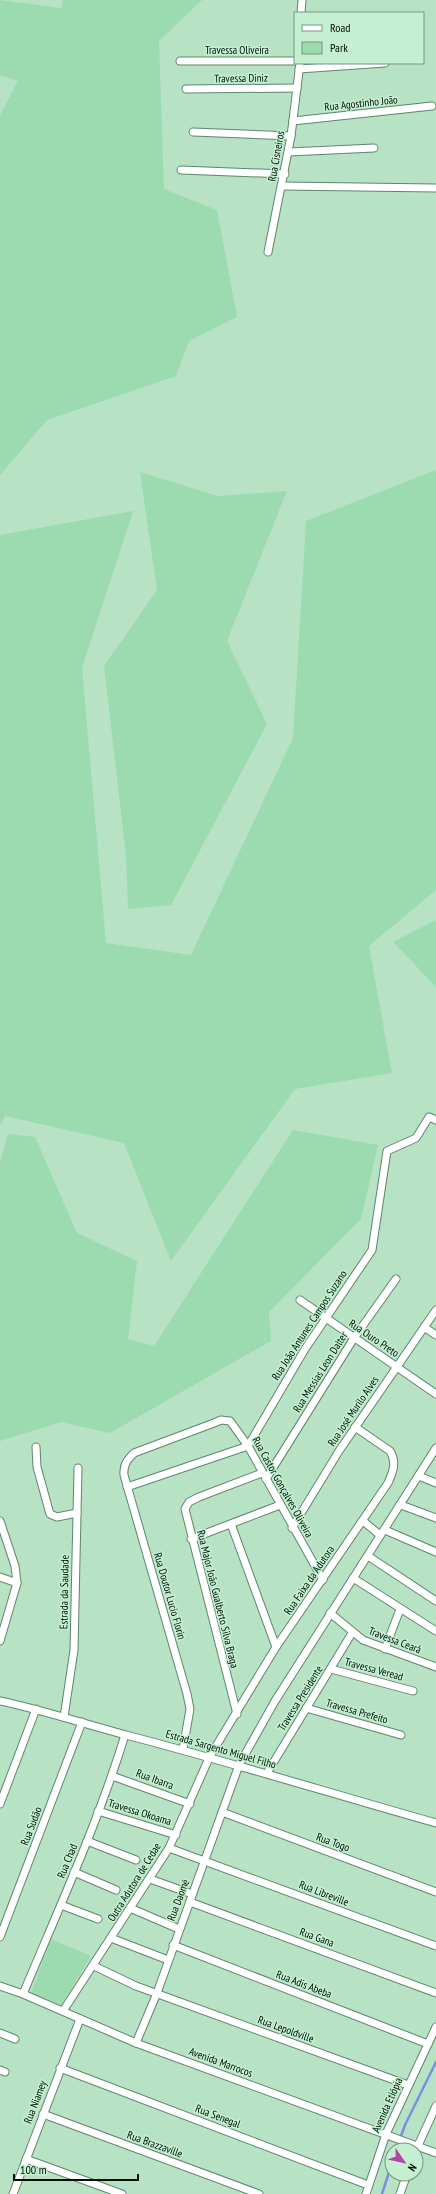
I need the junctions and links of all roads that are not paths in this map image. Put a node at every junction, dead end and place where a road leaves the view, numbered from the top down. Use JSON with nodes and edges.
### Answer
{"nodes":[{"id":1,"x":302,"y":0,"type":"edge"},
{"id":2,"x":301,"y":12,"type":"edge"},
{"id":3,"x":180,"y":61,"type":"dead end"},
{"id":4,"x":294,"y":61,"type":"edge"},
{"id":5,"x":357,"y":64,"type":"edge"},
{"id":6,"x":300,"y":66,"type":"edge"},
{"id":7,"x":297,"y":88,"type":"junction"},
{"id":8,"x":186,"y":89,"type":"dead end"},
{"id":9,"x":432,"y":106,"type":"dead end"},
{"id":10,"x":293,"y":121,"type":"junction"},
{"id":11,"x":193,"y":132,"type":"dead end"},
{"id":12,"x":291,"y":136,"type":"junction"},
{"id":13,"x":374,"y":148,"type":"dead end"},
{"id":14,"x":288,"y":152,"type":"junction"},
{"id":15,"x":181,"y":170,"type":"dead end"},
{"id":16,"x":285,"y":174,"type":"junction"},
{"id":17,"x":282,"y":186,"type":"junction"},
{"id":18,"x":436,"y":188,"type":"edge"},
{"id":19,"x":268,"y":252,"type":"dead end"},
{"id":20,"x":436,"y":1120,"type":"edge"},
{"id":21,"x":396,"y":1279,"type":"dead end"},
{"id":22,"x":300,"y":1300,"type":"dead end"},
{"id":23,"x":436,"y":1310,"type":"edge"},
{"id":24,"x":326,"y":1318,"type":"junction"},
{"id":25,"x":424,"y":1327,"type":"junction"},
{"id":26,"x":436,"y":1335,"type":"edge"},
{"id":27,"x":354,"y":1338,"type":"junction"},
{"id":28,"x":396,"y":1366,"type":"junction"},
{"id":29,"x":436,"y":1394,"type":"edge"},
{"id":30,"x":355,"y":1427,"type":"junction"},
{"id":31,"x":248,"y":1446,"type":"junction"},
{"id":32,"x":36,"y":1447,"type":"dead end"},
{"id":33,"x":436,"y":1448,"type":"edge"},
{"id":34,"x":134,"y":1453,"type":"joint"},
{"id":35,"x":78,"y":1468,"type":"dead end"},
{"id":36,"x":264,"y":1476,"type":"junction"},
{"id":37,"x":419,"y":1476,"type":"junction"},
{"id":38,"x":436,"y":1483,"type":"edge"},
{"id":39,"x":127,"y":1487,"type":"junction"},
{"id":40,"x":280,"y":1505,"type":"junction"},
{"id":41,"x":401,"y":1505,"type":"junction"},
{"id":42,"x":77,"y":1513,"type":"junction"},
{"id":43,"x":436,"y":1518,"type":"edge"},
{"id":44,"x":363,"y":1521,"type":"junction"},
{"id":45,"x":232,"y":1524,"type":"junction"},
{"id":46,"x":1,"y":1525,"type":"edge"},
{"id":47,"x":292,"y":1528,"type":"junction"},
{"id":48,"x":382,"y":1533,"type":"junction"},
{"id":49,"x":191,"y":1539,"type":"junction"},
{"id":50,"x":436,"y":1552,"type":"edge"},
{"id":51,"x":368,"y":1556,"type":"junction"},
{"id":52,"x":0,"y":1577,"type":"edge"},
{"id":53,"x":353,"y":1578,"type":"junction"},
{"id":54,"x":323,"y":1580,"type":"junction"},
{"id":55,"x":17,"y":1583,"type":"junction"},
{"id":56,"x":436,"y":1601,"type":"edge"},
{"id":57,"x":400,"y":1608,"type":"junction"},
{"id":58,"x":330,"y":1613,"type":"junction"},
{"id":59,"x":2,"y":1628,"type":"edge"},
{"id":60,"x":436,"y":1631,"type":"edge"},
{"id":61,"x":352,"y":1633,"type":"junction"},
{"id":62,"x":0,"y":1641,"type":"edge"},
{"id":63,"x":276,"y":1647,"type":"junction"},
{"id":64,"x":385,"y":1650,"type":"junction"},
{"id":65,"x":436,"y":1667,"type":"edge"},
{"id":66,"x":331,"y":1669,"type":"junction"},
{"id":67,"x":412,"y":1691,"type":"dead end"},
{"id":68,"x":0,"y":1701,"type":"edge"},
{"id":69,"x":306,"y":1708,"type":"junction"},
{"id":70,"x":36,"y":1709,"type":"junction"},
{"id":71,"x":237,"y":1714,"type":"junction"},
{"id":72,"x":64,"y":1717,"type":"junction"},
{"id":73,"x":82,"y":1722,"type":"junction"},
{"id":74,"x":125,"y":1735,"type":"junction"},
{"id":75,"x":401,"y":1735,"type":"dead end"},
{"id":76,"x":183,"y":1750,"type":"junction"},
{"id":77,"x":210,"y":1756,"type":"junction"},
{"id":78,"x":239,"y":1765,"type":"junction"},
{"id":79,"x":267,"y":1774,"type":"junction"},
{"id":80,"x":112,"y":1776,"type":"junction"},
{"id":81,"x":0,"y":1804,"type":"edge"},
{"id":82,"x":190,"y":1804,"type":"junction"},
{"id":83,"x":98,"y":1811,"type":"junction"},
{"id":84,"x":222,"y":1812,"type":"junction"},
{"id":85,"x":436,"y":1823,"type":"edge"},
{"id":86,"x":176,"y":1835,"type":"junction"},
{"id":87,"x":87,"y":1841,"type":"junction"},
{"id":88,"x":169,"y":1848,"type":"junction"},
{"id":89,"x":136,"y":1860,"type":"dead end"},
{"id":90,"x":204,"y":1860,"type":"junction"},
{"id":91,"x":74,"y":1872,"type":"junction"},
{"id":92,"x":150,"y":1879,"type":"junction"},
{"id":93,"x":116,"y":1890,"type":"dead end"},
{"id":94,"x":436,"y":1892,"type":"edge"},
{"id":95,"x":192,"y":1894,"type":"junction"},
{"id":96,"x":190,"y":1902,"type":"junction"},
{"id":97,"x":61,"y":1905,"type":"junction"},
{"id":98,"x":130,"y":1908,"type":"junction"},
{"id":99,"x":98,"y":1919,"type":"dead end"},
{"id":100,"x":179,"y":1929,"type":"junction"},
{"id":101,"x":0,"y":1937,"type":"edge"},
{"id":102,"x":112,"y":1938,"type":"junction"},
{"id":103,"x":173,"y":1945,"type":"junction"},
{"id":104,"x":436,"y":1946,"type":"edge"},
{"id":105,"x":168,"y":1960,"type":"junction"},
{"id":106,"x":94,"y":1966,"type":"junction"},
{"id":107,"x":0,"y":1986,"type":"edge"},
{"id":108,"x":157,"y":1993,"type":"junction"},
{"id":109,"x":436,"y":1993,"type":"edge"},
{"id":110,"x":23,"y":1994,"type":"junction"},
{"id":111,"x":63,"y":2011,"type":"junction"},
{"id":112,"x":80,"y":2019,"type":"junction"},
{"id":113,"x":436,"y":2027,"type":"edge"},
{"id":114,"x":0,"y":2033,"type":"edge"},
{"id":115,"x":15,"y":2039,"type":"dead end"},
{"id":116,"x":136,"y":2043,"type":"junction"},
{"id":117,"x":428,"y":2044,"type":"junction"},
{"id":118,"x":60,"y":2068,"type":"junction"},
{"id":119,"x":408,"y":2085,"type":"junction"},
{"id":120,"x":436,"y":2106,"type":"edge"},
{"id":121,"x":43,"y":2114,"type":"junction"},
{"id":122,"x":389,"y":2135,"type":"junction"},
{"id":123,"x":406,"y":2142,"type":"edge"},
{"id":124,"x":417,"y":2142,"type":"edge"},
{"id":125,"x":424,"y":2149,"type":"edge"},
{"id":126,"x":436,"y":2153,"type":"edge"},
{"id":127,"x":26,"y":2159,"type":"junction"},
{"id":128,"x":404,"y":2182,"type":"edge"},
{"id":129,"x":368,"y":2185,"type":"junction"},
{"id":130,"x":12,"y":2194,"type":"edge"},
{"id":131,"x":122,"y":2194,"type":"edge"},
{"id":132,"x":259,"y":2194,"type":"edge"},
{"id":133,"x":366,"y":2194,"type":"edge"},
{"id":134,"x":400,"y":2194,"type":"edge"}],
"edges":[{"from":1,"to":2,"type":"street"},
{"from":3,"to":4,"type":"street","name":"Travessa Oliveira"},
{"from":5,"to":6,"type":"street"},
{"from":6,"to":7,"type":"street","name":"Rua Cisneiros"},
{"from":7,"to":8,"type":"street","name":"Travessa Diniz"},
{"from":7,"to":10,"type":"street","name":"Rua Cisneiros"},
{"from":9,"to":10,"type":"street","name":"Rua Agostinho João"},
{"from":10,"to":12,"type":"street","name":"Rua Cisneiros"},
{"from":11,"to":12,"type":"street"},
{"from":12,"to":14,"type":"street","name":"Rua Cisneiros"},
{"from":13,"to":14,"type":"street"},
{"from":14,"to":16,"type":"street","name":"Rua Cisneiros"},
{"from":15,"to":16,"type":"street"},
{"from":16,"to":17,"type":"street","name":"Rua Cisneiros"},
{"from":17,"to":18,"type":"street"},
{"from":17,"to":19,"type":"street","name":"Rua Cisneiros"},
{"from":20,"to":24,"type":"street","name":"Rua João Antunes Campos Suzano"},
{"from":21,"to":27,"type":"street","name":"Rua Messias Leon Dalter"},
{"from":22,"to":24,"type":"street","name":"Rua Ouro Preto"},
{"from":23,"to":25,"type":"street","name":"Rua José Murilo Alves"},
{"from":24,"to":27,"type":"street","name":"Rua Ouro Preto"},
{"from":24,"to":31,"type":"street","name":"Rua João Antunes Campos Suzano"},
{"from":25,"to":26,"type":"street"},
{"from":25,"to":28,"type":"street","name":"Rua José Murilo Alves"},
{"from":27,"to":28,"type":"street","name":"Rua Ouro Preto"},
{"from":27,"to":36,"type":"street","name":"Rua Messias Leon Dalter"},
{"from":28,"to":29,"type":"street","name":"Rua Ouro Preto"},
{"from":28,"to":30,"type":"street","name":"Rua José Murilo Alves"},
{"from":30,"to":44,"type":"street","name":"Rua Faixa da Adutora"},
{"from":30,"to":47,"type":"street","name":"Rua José Murilo Alves"},
{"from":31,"to":34,"type":"street","name":"Rua Castor Gonçalves Oliveira"},
{"from":31,"to":36,"type":"street","name":"Rua Castor Gonçalves Oliveira"},
{"from":31,"to":39,"type":"street"},
{"from":32,"to":42,"type":"street"},
{"from":33,"to":37,"type":"street"},
{"from":34,"to":39,"type":"street","name":"Rua Doutor Lucio Florin"},
{"from":35,"to":42,"type":"street","name":"Estrada da Saudade"},
{"from":36,"to":40,"type":"street","name":"Rua Castor Gonçalves Oliveira"},
{"from":36,"to":49,"type":"street","name":"Rua Major João Gualberto Silva Braga"},
{"from":37,"to":38,"type":"street"},
{"from":37,"to":41,"type":"street"},
{"from":39,"to":76,"type":"street","name":"Rua Doutor Lucio Florin"},
{"from":40,"to":45,"type":"street"},
{"from":40,"to":47,"type":"street","name":"Rua Castor Gonçalves Oliveira"},
{"from":41,"to":43,"type":"street"},
{"from":41,"to":48,"type":"street"},
{"from":42,"to":72,"type":"street","name":"Estrada da Saudade"},
{"from":44,"to":48,"type":"street"},
{"from":44,"to":54,"type":"street","name":"Rua Faixa da Adutora"},
{"from":45,"to":49,"type":"street"},
{"from":45,"to":63,"type":"street"},
{"from":46,"to":55,"type":"street"},
{"from":47,"to":54,"type":"street","name":"Rua Castor Gonçalves Oliveira"},
{"from":48,"to":50,"type":"street"},
{"from":48,"to":51,"type":"street"},
{"from":49,"to":71,"type":"street","name":"Rua Major João Gualberto Silva Braga"},
{"from":51,"to":53,"type":"street"},
{"from":51,"to":56,"type":"street"},
{"from":52,"to":55,"type":"street"},
{"from":53,"to":57,"type":"street"},
{"from":53,"to":58,"type":"street"},
{"from":54,"to":63,"type":"street","name":"Rua Faixa da Adutora"},
{"from":55,"to":59,"type":"street"},
{"from":57,"to":60,"type":"street"},
{"from":57,"to":64,"type":"street"},
{"from":58,"to":61,"type":"street","name":"Travessa Ceará"},
{"from":58,"to":78,"type":"street"},
{"from":59,"to":62,"type":"street"},
{"from":61,"to":64,"type":"street","name":"Travessa Ceará"},
{"from":61,"to":66,"type":"street","name":"Travessa Presidente"},
{"from":63,"to":71,"type":"street","name":"Rua Faixa da Adutora"},
{"from":64,"to":65,"type":"street","name":"Travessa Ceará"},
{"from":66,"to":67,"type":"street","name":"Travessa Veread"},
{"from":66,"to":69,"type":"street","name":"Travessa Presidente"},
{"from":68,"to":70,"type":"street","name":"Estrada Sargento Miguel Filho"},
{"from":69,"to":75,"type":"street","name":"Travessa Prefeito"},
{"from":69,"to":79,"type":"street","name":"Travessa Presidente"},
{"from":70,"to":72,"type":"street","name":"Estrada Sargento Miguel Filho"},
{"from":70,"to":81,"type":"street"},
{"from":71,"to":77,"type":"street","name":"Rua Faixa da Adutora"},
{"from":72,"to":73,"type":"street","name":"Estrada Sargento Miguel Filho"},
{"from":73,"to":74,"type":"street","name":"Estrada Sargento Miguel Filho"},
{"from":73,"to":101,"type":"street","name":"Rua Sudão"},
{"from":74,"to":76,"type":"street","name":"Estrada Sargento Miguel Filho"},
{"from":74,"to":80,"type":"street","name":"Rua Chad"},
{"from":76,"to":77,"type":"street","name":"Estrada Sargento Miguel Filho"},
{"from":77,"to":78,"type":"street","name":"Estrada Sargento Miguel Filho"},
{"from":77,"to":82,"type":"street","name":"Outra Adutora de Cedae"},
{"from":78,"to":79,"type":"street","name":"Estrada Sargento Miguel Filho"},
{"from":78,"to":84,"type":"street","name":"Rua Daomé"},
{"from":79,"to":85,"type":"street","name":"Estrada Sargento Miguel Filho"},
{"from":80,"to":82,"type":"street","name":"Rua Ibarra"},
{"from":80,"to":83,"type":"street","name":"Rua Chad"},
{"from":82,"to":86,"type":"street","name":"Outra Adutora de Cedae"},
{"from":83,"to":86,"type":"street","name":"Travessa Okoama"},
{"from":83,"to":87,"type":"street","name":"Rua Chad"},
{"from":84,"to":90,"type":"street","name":"Rua Daomé"},
{"from":84,"to":94,"type":"street","name":"Rua Togo"},
{"from":86,"to":88,"type":"street","name":"Outra Adutora de Cedae"},
{"from":87,"to":89,"type":"street"},
{"from":87,"to":91,"type":"street","name":"Rua Chad"},
{"from":88,"to":90,"type":"street","name":"Rua Libreville"},
{"from":88,"to":92,"type":"street","name":"Outra Adutora de Cedae"},
{"from":90,"to":95,"type":"street","name":"Rua Daomé"},
{"from":90,"to":104,"type":"street","name":"Rua Libreville"},
{"from":91,"to":93,"type":"street"},
{"from":91,"to":97,"type":"street","name":"Rua Chad"},
{"from":92,"to":95,"type":"street"},
{"from":92,"to":98,"type":"street","name":"Outra Adutora de Cedae"},
{"from":95,"to":96,"type":"street","name":"Rua Daomé"},
{"from":96,"to":100,"type":"street","name":"Rua Daomé"},
{"from":96,"to":109,"type":"street","name":"Rua Gana"},
{"from":97,"to":99,"type":"street"},
{"from":97,"to":110,"type":"street","name":"Rua Chad"},
{"from":98,"to":100,"type":"street"},
{"from":98,"to":102,"type":"street","name":"Outra Adutora de Cedae"},
{"from":100,"to":103,"type":"street","name":"Rua Daomé"},
{"from":102,"to":105,"type":"street"},
{"from":102,"to":106,"type":"street","name":"Outra Adutora de Cedae"},
{"from":103,"to":105,"type":"street","name":"Rua Daomé"},
{"from":103,"to":117,"type":"street","name":"Rua Adis Abeba"},
{"from":105,"to":108,"type":"street","name":"Rua Daomé"},
{"from":106,"to":108,"type":"street","name":"Rua Lepoldville"},
{"from":106,"to":111,"type":"street","name":"Outra Adutora de Cedae"},
{"from":107,"to":110,"type":"street","name":"Avenida Marrocos"},
{"from":108,"to":116,"type":"street","name":"Rua Daomé"},
{"from":108,"to":119,"type":"street","name":"Rua Lepoldville"},
{"from":110,"to":111,"type":"street","name":"Avenida Marrocos"},
{"from":111,"to":112,"type":"street","name":"Avenida Marrocos"},
{"from":112,"to":116,"type":"street","name":"Avenida Marrocos"},
{"from":112,"to":118,"type":"street","name":"Rua Niamey"},
{"from":113,"to":117,"type":"street","name":"Avenida Etiópia"},
{"from":114,"to":115,"type":"street"},
{"from":116,"to":122,"type":"street","name":"Avenida Marrocos"},
{"from":117,"to":119,"type":"street","name":"Avenida Etiópia"},
{"from":118,"to":121,"type":"street","name":"Rua Niamey"},
{"from":118,"to":129,"type":"street","name":"Rua Senegal"},
{"from":119,"to":122,"type":"street","name":"Avenida Etiópia"},
{"from":120,"to":124,"type":"street"},
{"from":121,"to":127,"type":"street","name":"Rua Niamey"},
{"from":121,"to":132,"type":"street","name":"Rua Brazzaville"},
{"from":122,"to":123,"type":"street","name":"Avenida Marrocos"},
{"from":122,"to":129,"type":"street","name":"Avenida Etiópia"},
{"from":125,"to":126,"type":"street","name":"Avenida Marrocos"},
{"from":127,"to":130,"type":"street","name":"Rua Niamey"},
{"from":127,"to":131,"type":"street"},
{"from":128,"to":134,"type":"street"},
{"from":129,"to":133,"type":"street","name":"Avenida Etiópia"}]}
